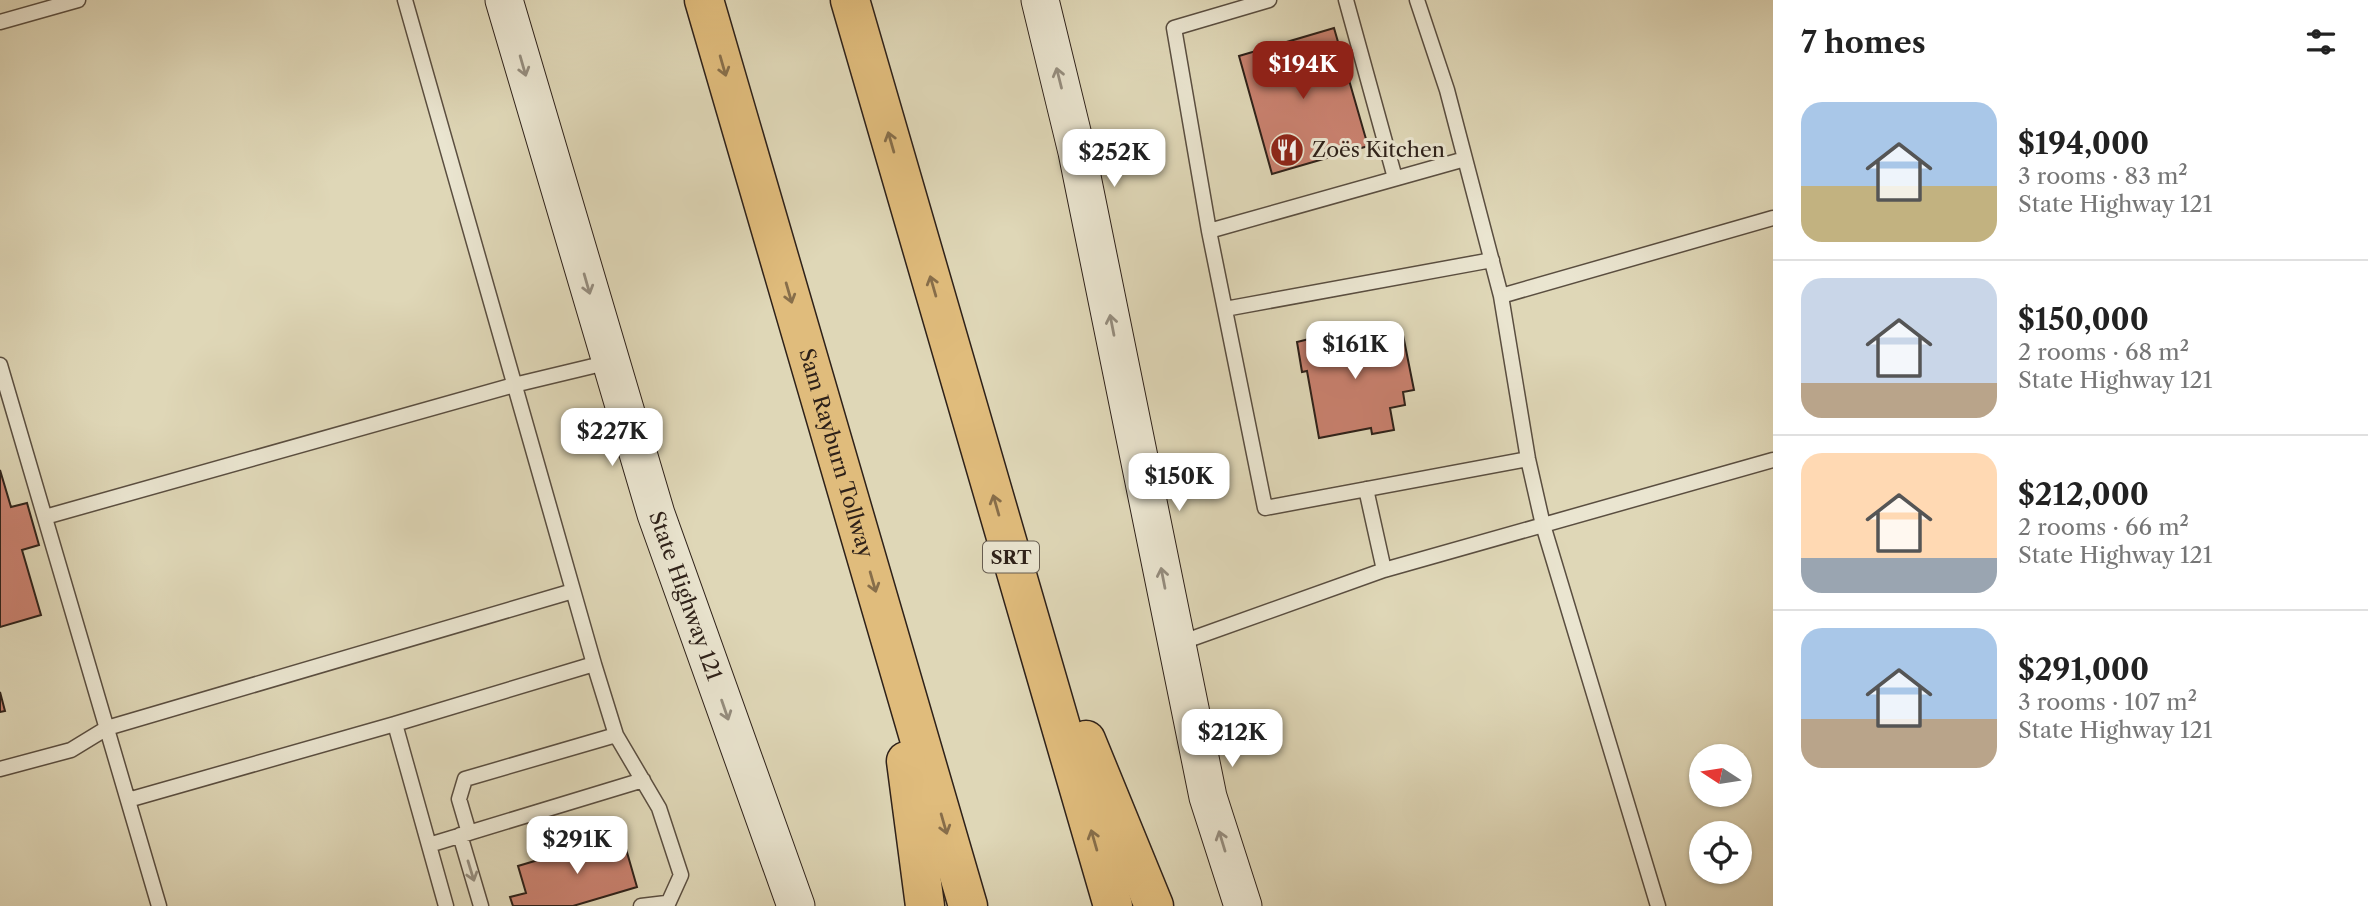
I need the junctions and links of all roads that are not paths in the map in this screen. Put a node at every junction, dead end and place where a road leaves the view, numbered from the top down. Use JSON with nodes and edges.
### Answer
{"nodes":[{"id":1,"x":78,"y":0,"type":"edge"},
{"id":2,"x":405,"y":0,"type":"edge"},
{"id":3,"x":504,"y":0,"type":"edge"},
{"id":4,"x":704,"y":0,"type":"edge"},
{"id":5,"x":850,"y":0,"type":"edge"},
{"id":6,"x":1040,"y":0,"type":"edge"},
{"id":7,"x":1269,"y":0,"type":"edge"},
{"id":8,"x":1346,"y":0,"type":"edge"},
{"id":9,"x":1417,"y":0,"type":"edge"},
{"id":10,"x":0,"y":22,"type":"edge"},
{"id":11,"x":1465,"y":159,"type":"junction"},
{"id":12,"x":1395,"y":177,"type":"junction"},
{"id":13,"x":1773,"y":218,"type":"edge"},
{"id":14,"x":1209,"y":231,"type":"junction"},
{"id":15,"x":1492,"y":260,"type":"junction"},
{"id":16,"x":1502,"y":296,"type":"junction"},
{"id":17,"x":1225,"y":309,"type":"junction"},
{"id":18,"x":610,"y":362,"type":"junction"},
{"id":19,"x":0,"y":365,"type":"edge"},
{"id":20,"x":514,"y":385,"type":"junction"},
{"id":21,"x":1528,"y":459,"type":"junction"},
{"id":22,"x":1773,"y":460,"type":"edge"},
{"id":23,"x":1366,"y":489,"type":"junction"},
{"id":24,"x":45,"y":517,"type":"junction"},
{"id":25,"x":1543,"y":526,"type":"junction"},
{"id":26,"x":1384,"y":570,"type":"junction"},
{"id":27,"x":1016,"y":575,"type":"junction"},
{"id":28,"x":573,"y":591,"type":"junction"},
{"id":29,"x":890,"y":641,"type":"junction"},
{"id":30,"x":1176,"y":645,"type":"junction"},
{"id":31,"x":594,"y":664,"type":"junction"},
{"id":32,"x":395,"y":724,"type":"junction"},
{"id":33,"x":107,"y":728,"type":"junction"},
{"id":34,"x":616,"y":735,"type":"junction"},
{"id":35,"x":0,"y":769,"type":"edge"},
{"id":36,"x":643,"y":780,"type":"junction"},
{"id":37,"x":128,"y":800,"type":"junction"},
{"id":38,"x":464,"y":834,"type":"junction"},
{"id":39,"x":429,"y":845,"type":"junction"},
{"id":40,"x":667,"y":905,"type":"edge"},
{"id":41,"x":159,"y":906,"type":"edge"},
{"id":42,"x":446,"y":906,"type":"edge"},
{"id":43,"x":481,"y":906,"type":"edge"},
{"id":44,"x":641,"y":906,"type":"edge"},
{"id":45,"x":796,"y":906,"type":"edge"},
{"id":46,"x":925,"y":906,"type":"edge"},
{"id":47,"x":968,"y":906,"type":"edge"},
{"id":48,"x":1113,"y":906,"type":"edge"},
{"id":49,"x":1154,"y":906,"type":"edge"},
{"id":50,"x":1242,"y":906,"type":"edge"},
{"id":51,"x":1658,"y":906,"type":"edge"}],
"edges":[{"from":1,"to":10,"type":"lane"},
{"from":2,"to":20,"type":"lane"},
{"from":3,"to":18,"type":"main road","name":"State Highway 121","one_way":true},
{"from":4,"to":29,"type":"highway","name":"Sam Rayburn Tollway","one_way":true},
{"from":27,"to":5,"type":"highway","number":"SRT","one_way":true},
{"from":30,"to":6,"type":"main road","one_way":true},
{"from":7,"to":14,"type":"lane"},
{"from":8,"to":12,"type":"lane"},
{"from":9,"to":11,"type":"lane"},
{"from":11,"to":12,"type":"lane"},
{"from":11,"to":15,"type":"lane"},
{"from":12,"to":14,"type":"lane"},
{"from":13,"to":16,"type":"lane"},
{"from":14,"to":17,"type":"lane"},
{"from":15,"to":16,"type":"lane"},
{"from":15,"to":17,"type":"lane"},
{"from":16,"to":21,"type":"lane"},
{"from":17,"to":23,"type":"lane"},
{"from":18,"to":20,"type":"lane"},
{"from":18,"to":45,"type":"main road","name":"State Highway 121","one_way":true},
{"from":19,"to":24,"type":"lane"},
{"from":20,"to":24,"type":"lane"},
{"from":20,"to":28,"type":"lane"},
{"from":21,"to":23,"type":"lane"},
{"from":21,"to":25,"type":"lane"},
{"from":22,"to":25,"type":"lane"},
{"from":23,"to":26,"type":"lane"},
{"from":24,"to":33,"type":"lane"},
{"from":25,"to":26,"type":"lane"},
{"from":25,"to":51,"type":"lane"},
{"from":26,"to":30,"type":"lane"},
{"from":48,"to":27,"type":"highway","number":"SRT","one_way":true},
{"from":27,"to":49,"type":"highway"},
{"from":28,"to":31,"type":"lane"},
{"from":28,"to":33,"type":"lane"},
{"from":29,"to":46,"type":"highway"},
{"from":29,"to":47,"type":"highway","name":"Sam Rayburn Tollway","one_way":true},
{"from":50,"to":30,"type":"main road","one_way":true},
{"from":31,"to":32,"type":"lane"},
{"from":31,"to":34,"type":"lane"},
{"from":32,"to":37,"type":"lane"},
{"from":32,"to":39,"type":"lane"},
{"from":33,"to":35,"type":"lane"},
{"from":33,"to":37,"type":"lane"},
{"from":34,"to":36,"type":"lane"},
{"from":34,"to":38,"type":"lane"},
{"from":36,"to":38,"type":"lane"},
{"from":36,"to":40,"type":"lane"},
{"from":37,"to":41,"type":"lane"},
{"from":38,"to":39,"type":"lane"},
{"from":38,"to":43,"type":"lane","one_way":true},
{"from":39,"to":42,"type":"lane"},
{"from":40,"to":44,"type":"lane"}]}
